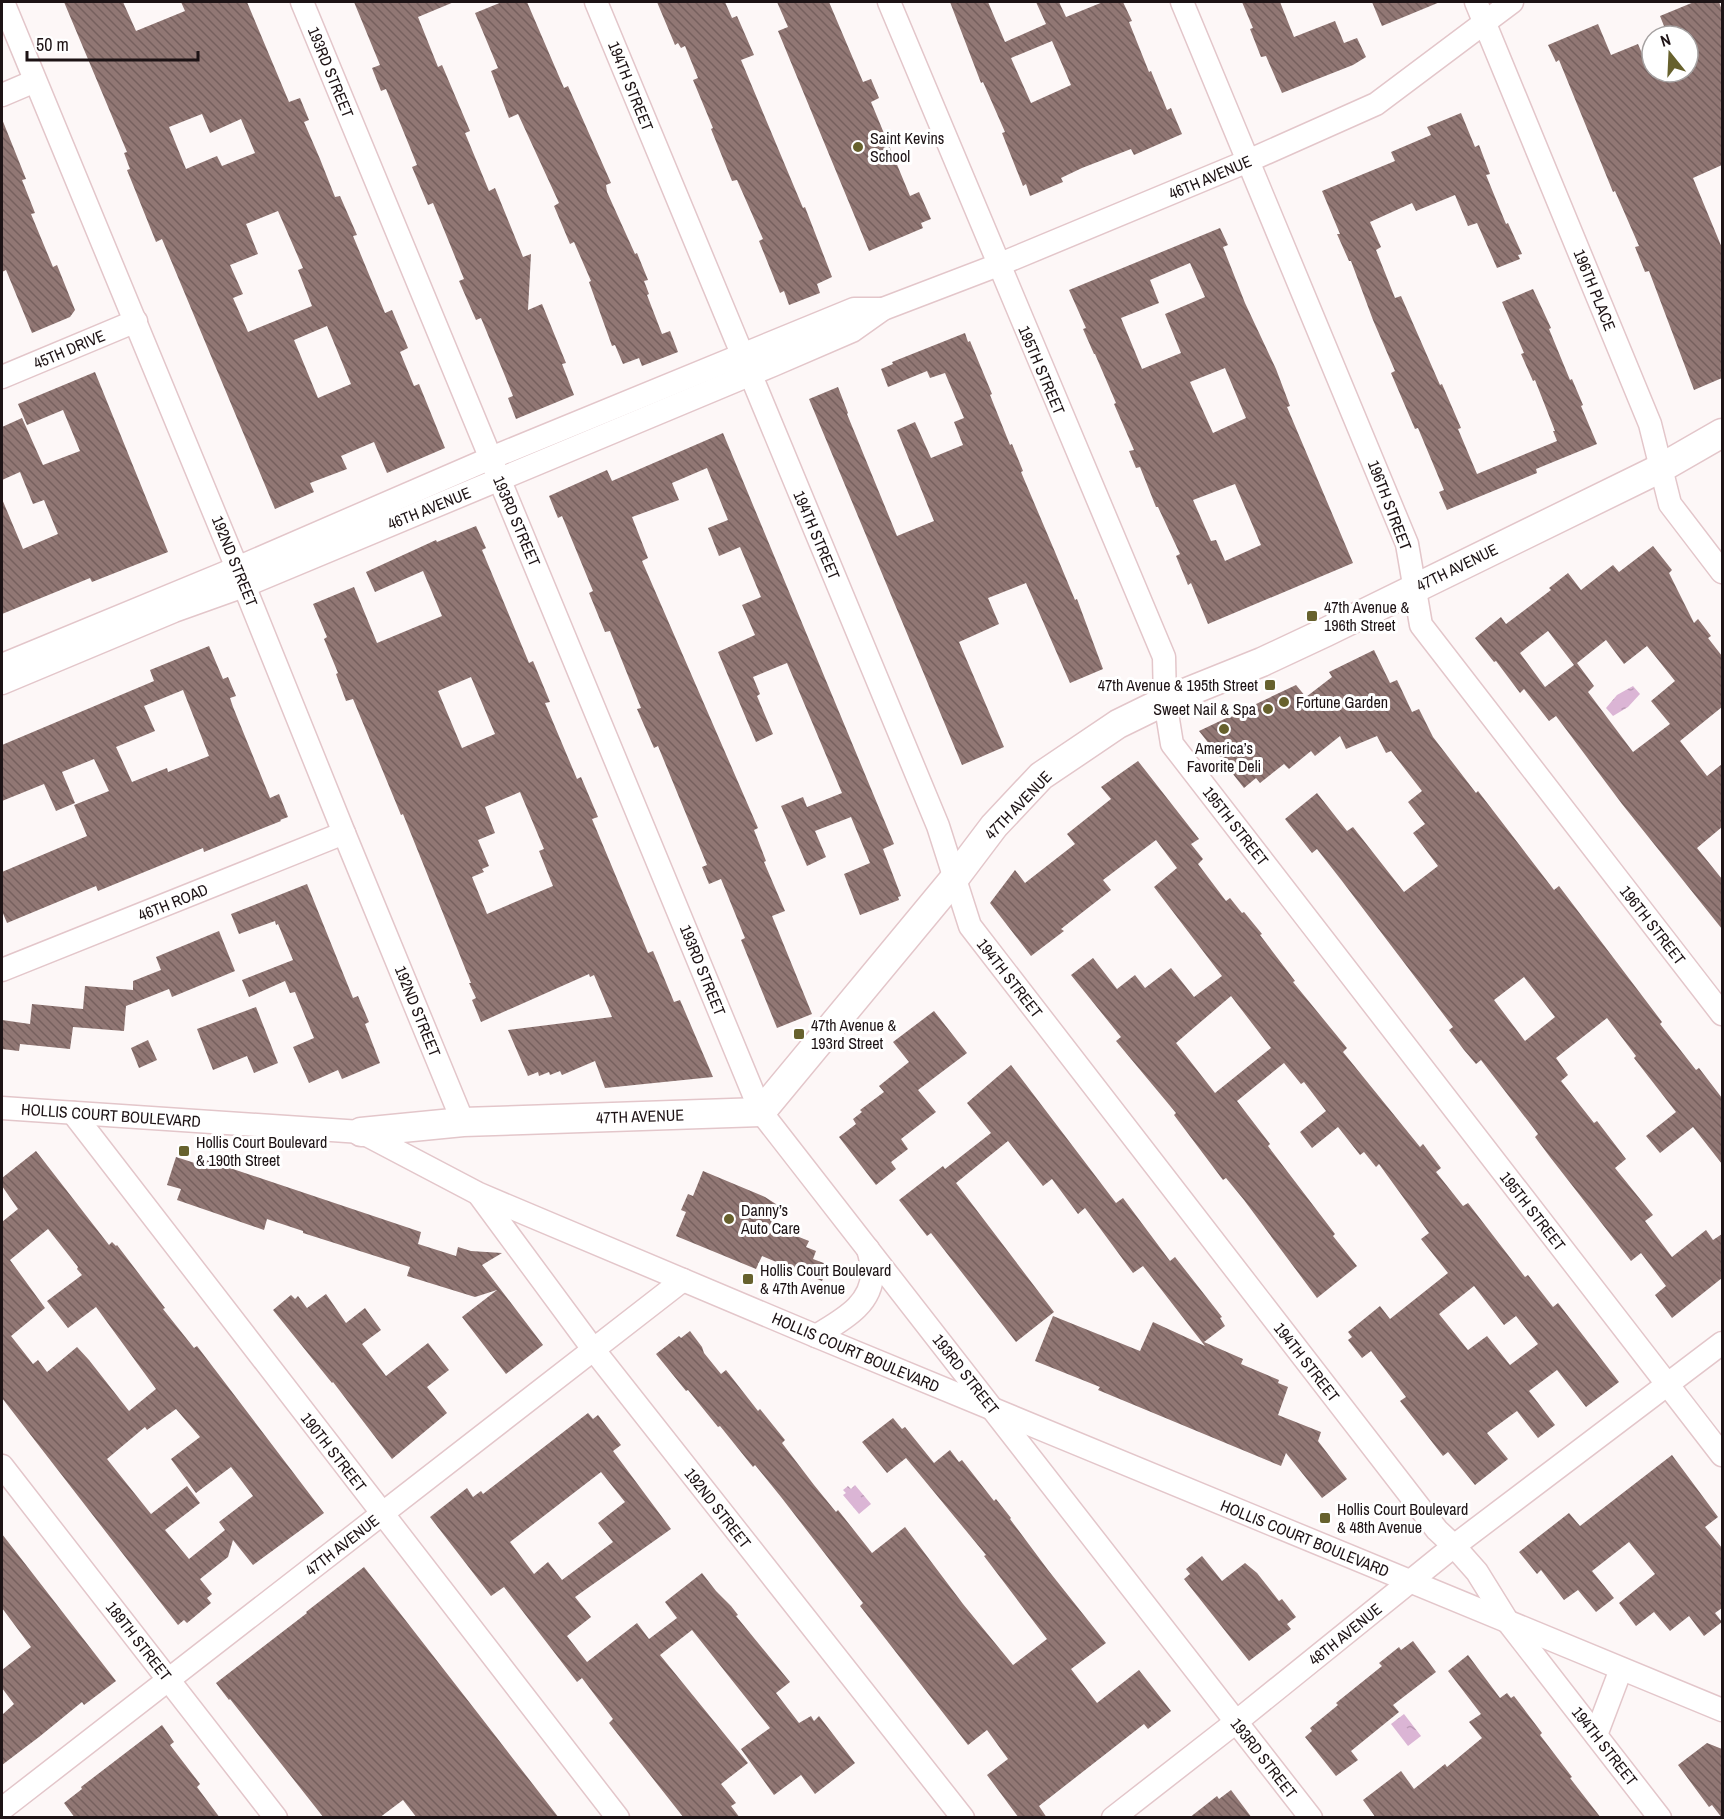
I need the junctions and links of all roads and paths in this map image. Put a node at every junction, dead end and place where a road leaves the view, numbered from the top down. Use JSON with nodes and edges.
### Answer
{"nodes":[{"id":1,"x":3,"y":2,"type":"edge"},
{"id":2,"x":302,"y":2,"type":"edge"},
{"id":3,"x":596,"y":2,"type":"edge"},
{"id":4,"x":889,"y":2,"type":"edge"},
{"id":5,"x":1182,"y":2,"type":"edge"},
{"id":6,"x":1476,"y":2,"type":"edge"},
{"id":7,"x":1512,"y":2,"type":"edge"},
{"id":8,"x":1484,"y":23,"type":"junction"},
{"id":9,"x":35,"y":81,"type":"junction"},
{"id":10,"x":2,"y":95,"type":"edge"},
{"id":11,"x":1248,"y":161,"type":"junction"},
{"id":12,"x":998,"y":265,"type":"junction"},
{"id":13,"x":136,"y":321,"type":"junction"},
{"id":14,"x":746,"y":365,"type":"junction"},
{"id":15,"x":2,"y":377,"type":"edge"},
{"id":16,"x":1722,"y":433,"type":"edge"},
{"id":17,"x":491,"y":458,"type":"junction"},
{"id":18,"x":1661,"y":468,"type":"junction"},
{"id":19,"x":500,"y":480,"type":"junction"},
{"id":20,"x":1722,"y":572,"type":"edge"},
{"id":21,"x":241,"y":577,"type":"junction"},
{"id":22,"x":1414,"y":588,"type":"junction"},
{"id":23,"x":3,"y":674,"type":"edge"},
{"id":24,"x":1165,"y":701,"type":"junction"},
{"id":25,"x":344,"y":834,"type":"junction"},
{"id":26,"x":954,"y":879,"type":"junction"},
{"id":27,"x":2,"y":970,"type":"edge"},
{"id":28,"x":1722,"y":1014,"type":"edge"},
{"id":29,"x":2,"y":1108,"type":"edge"},
{"id":30,"x":761,"y":1112,"type":"junction"},
{"id":31,"x":73,"y":1113,"type":"junction"},
{"id":32,"x":463,"y":1122,"type":"junction"},
{"id":33,"x":361,"y":1132,"type":"junction"},
{"id":34,"x":479,"y":1194,"type":"junction"},
{"id":35,"x":868,"y":1249,"type":"junction"},
{"id":36,"x":683,"y":1280,"type":"junction"},
{"id":37,"x":816,"y":1336,"type":"junction"},
{"id":38,"x":1722,"y":1343,"type":"edge"},
{"id":39,"x":593,"y":1349,"type":"junction"},
{"id":40,"x":1668,"y":1386,"type":"junction"},
{"id":41,"x":994,"y":1409,"type":"junction"},
{"id":42,"x":1722,"y":1455,"type":"edge"},
{"id":43,"x":2,"y":1466,"type":"edge"},
{"id":44,"x":382,"y":1514,"type":"junction"},
{"id":45,"x":1454,"y":1546,"type":"junction"},
{"id":46,"x":1410,"y":1582,"type":"junction"},
{"id":47,"x":1508,"y":1622,"type":"junction"},
{"id":48,"x":1621,"y":1669,"type":"junction"},
{"id":49,"x":169,"y":1679,"type":"junction"},
{"id":50,"x":1722,"y":1710,"type":"edge"},
{"id":51,"x":1236,"y":1722,"type":"junction"},
{"id":52,"x":1596,"y":1735,"type":"junction"},
{"id":53,"x":2,"y":1809,"type":"edge"},
{"id":54,"x":276,"y":1818,"type":"edge"},
{"id":55,"x":618,"y":1818,"type":"edge"},
{"id":56,"x":963,"y":1818,"type":"edge"},
{"id":57,"x":1113,"y":1818,"type":"edge"},
{"id":58,"x":1311,"y":1818,"type":"edge"},
{"id":59,"x":1660,"y":1818,"type":"edge"}],
"edges":[{"from":1,"to":9,"type":"street","name":"192ND STREET"},
{"from":2,"to":17,"type":"street","name":"193RD STREET"},
{"from":3,"to":14,"type":"street","name":"194TH STREET"},
{"from":4,"to":12,"type":"street","name":"195TH STREET"},
{"from":5,"to":11,"type":"street","name":"196TH STREET"},
{"from":6,"to":8,"type":"street","name":"196TH PLACE"},
{"from":7,"to":8,"type":"street","name":"46TH AVENUE"},
{"from":8,"to":11,"type":"street","name":"46TH AVENUE"},
{"from":8,"to":18,"type":"street","name":"196TH PLACE"},
{"from":9,"to":10,"type":"street"},
{"from":9,"to":13,"type":"street","name":"192ND STREET"},
{"from":11,"to":12,"type":"street","name":"46TH AVENUE"},
{"from":11,"to":22,"type":"street","name":"196TH STREET"},
{"from":12,"to":14,"type":"street","name":"46TH AVENUE"},
{"from":12,"to":24,"type":"street","name":"195TH STREET"},
{"from":13,"to":15,"type":"street","name":"45TH DRIVE"},
{"from":13,"to":21,"type":"street","name":"192ND STREET"},
{"from":14,"to":17,"type":"street","name":"46TH AVENUE"},
{"from":14,"to":19,"type":"street","name":"46TH AVENUE"},
{"from":14,"to":26,"type":"street","name":"194TH STREET"},
{"from":16,"to":18,"type":"street","name":"47TH AVENUE"},
{"from":17,"to":19,"type":"street","name":"193RD STREET"},
{"from":17,"to":21,"type":"street","name":"46TH AVENUE"},
{"from":18,"to":20,"type":"street","name":"196TH PLACE"},
{"from":18,"to":22,"type":"street","name":"47TH AVENUE"},
{"from":19,"to":21,"type":"street","name":"46TH AVENUE"},
{"from":19,"to":30,"type":"street","name":"193RD STREET"},
{"from":21,"to":23,"type":"street","name":"46TH AVENUE"},
{"from":21,"to":25,"type":"street","name":"192ND STREET"},
{"from":22,"to":24,"type":"street","name":"47TH AVENUE"},
{"from":22,"to":28,"type":"street","name":"196TH STREET"},
{"from":24,"to":26,"type":"street","name":"47TH AVENUE"},
{"from":24,"to":40,"type":"street","name":"195TH STREET"},
{"from":25,"to":27,"type":"street","name":"46TH ROAD"},
{"from":25,"to":32,"type":"street","name":"192ND STREET"},
{"from":26,"to":30,"type":"street","name":"47TH AVENUE"},
{"from":26,"to":45,"type":"street","name":"194TH STREET"},
{"from":29,"to":31,"type":"street","name":"HOLLIS COURT BOULEVARD"},
{"from":30,"to":32,"type":"street","name":"47TH AVENUE"},
{"from":30,"to":35,"type":"street","name":"193RD STREET"},
{"from":31,"to":33,"type":"street","name":"HOLLIS COURT BOULEVARD"},
{"from":31,"to":44,"type":"street","name":"190TH STREET"},
{"from":32,"to":33,"type":"street","name":"47TH AVENUE"},
{"from":33,"to":34,"type":"street","name":"HOLLIS COURT BOULEVARD"},
{"from":34,"to":36,"type":"street","name":"HOLLIS COURT BOULEVARD"},
{"from":34,"to":39,"type":"street","name":"192ND STREET"},
{"from":35,"to":37,"type":"street"},
{"from":35,"to":41,"type":"street","name":"193RD STREET"},
{"from":36,"to":37,"type":"street","name":"HOLLIS COURT BOULEVARD"},
{"from":36,"to":39,"type":"street","name":"47TH AVENUE"},
{"from":37,"to":41,"type":"street","name":"HOLLIS COURT BOULEVARD"},
{"from":38,"to":40,"type":"street","name":"48TH AVENUE"},
{"from":39,"to":44,"type":"street","name":"47TH AVENUE"},
{"from":39,"to":56,"type":"street","name":"192ND STREET"},
{"from":40,"to":42,"type":"street","name":"195TH STREET"},
{"from":40,"to":45,"type":"street","name":"48TH AVENUE"},
{"from":41,"to":46,"type":"street","name":"HOLLIS COURT BOULEVARD"},
{"from":41,"to":51,"type":"street","name":"193RD STREET"},
{"from":43,"to":49,"type":"street","name":"189TH STREET"},
{"from":44,"to":49,"type":"street","name":"47TH AVENUE"},
{"from":44,"to":55,"type":"street","name":"190TH STREET"},
{"from":45,"to":46,"type":"street","name":"48TH AVENUE"},
{"from":45,"to":47,"type":"street","name":"194TH STREET"},
{"from":46,"to":47,"type":"street","name":"HOLLIS COURT BOULEVARD"},
{"from":46,"to":51,"type":"street","name":"48TH AVENUE"},
{"from":47,"to":48,"type":"street","name":"HOLLIS COURT BOULEVARD"},
{"from":47,"to":52,"type":"street","name":"194TH STREET"},
{"from":48,"to":50,"type":"street","name":"HOLLIS COURT BOULEVARD"},
{"from":48,"to":52,"type":"street"},
{"from":49,"to":53,"type":"street","name":"47TH AVENUE"},
{"from":49,"to":54,"type":"street","name":"189TH STREET"},
{"from":51,"to":57,"type":"street","name":"48TH AVENUE"},
{"from":51,"to":58,"type":"street","name":"193RD STREET"},
{"from":52,"to":59,"type":"street","name":"194TH STREET"}]}
